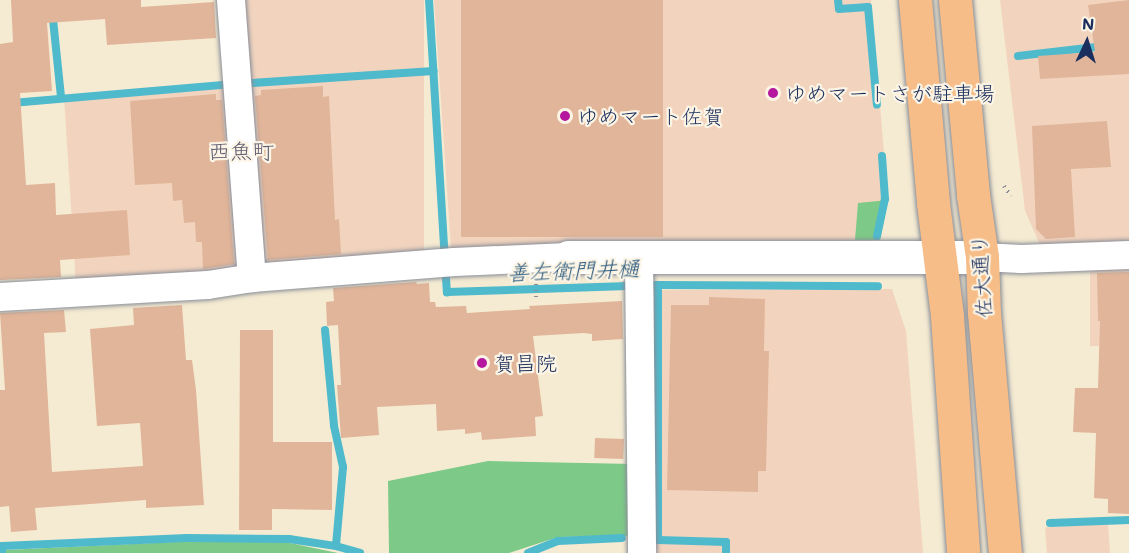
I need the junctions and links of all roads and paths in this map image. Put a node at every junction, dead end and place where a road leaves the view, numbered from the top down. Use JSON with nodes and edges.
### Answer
{"nodes":[{"id":1,"x":231,"y":0,"type":"edge"},
{"id":2,"x":915,"y":0,"type":"edge"},
{"id":3,"x":955,"y":0,"type":"edge"},
{"id":4,"x":1129,"y":255,"type":"edge"},
{"id":5,"x":568,"y":257,"type":"joint"},
{"id":6,"x":940,"y":257,"type":"junction"},
{"id":7,"x":982,"y":257,"type":"junction"},
{"id":8,"x":639,"y":275,"type":"junction"},
{"id":9,"x":252,"y":278,"type":"junction"},
{"id":10,"x":0,"y":297,"type":"edge"},
{"id":11,"x":642,"y":553,"type":"edge"},
{"id":12,"x":963,"y":553,"type":"edge"},
{"id":13,"x":1005,"y":553,"type":"edge"}],
"edges":[{"from":1,"to":9,"type":"street"},
{"from":2,"to":6,"type":"main road","name":"佐大通り"},
{"from":3,"to":7,"type":"main road","name":"佐大通り"},
{"from":4,"to":7,"type":"street"},
{"from":5,"to":8,"type":"street"},
{"from":5,"to":9,"type":"street"},
{"from":6,"to":7,"type":"street"},
{"from":6,"to":8,"type":"street"},
{"from":6,"to":12,"type":"main road","name":"佐大通り"},
{"from":7,"to":13,"type":"main road","name":"佐大通り"},
{"from":8,"to":11,"type":"street"},
{"from":9,"to":10,"type":"street"}]}
